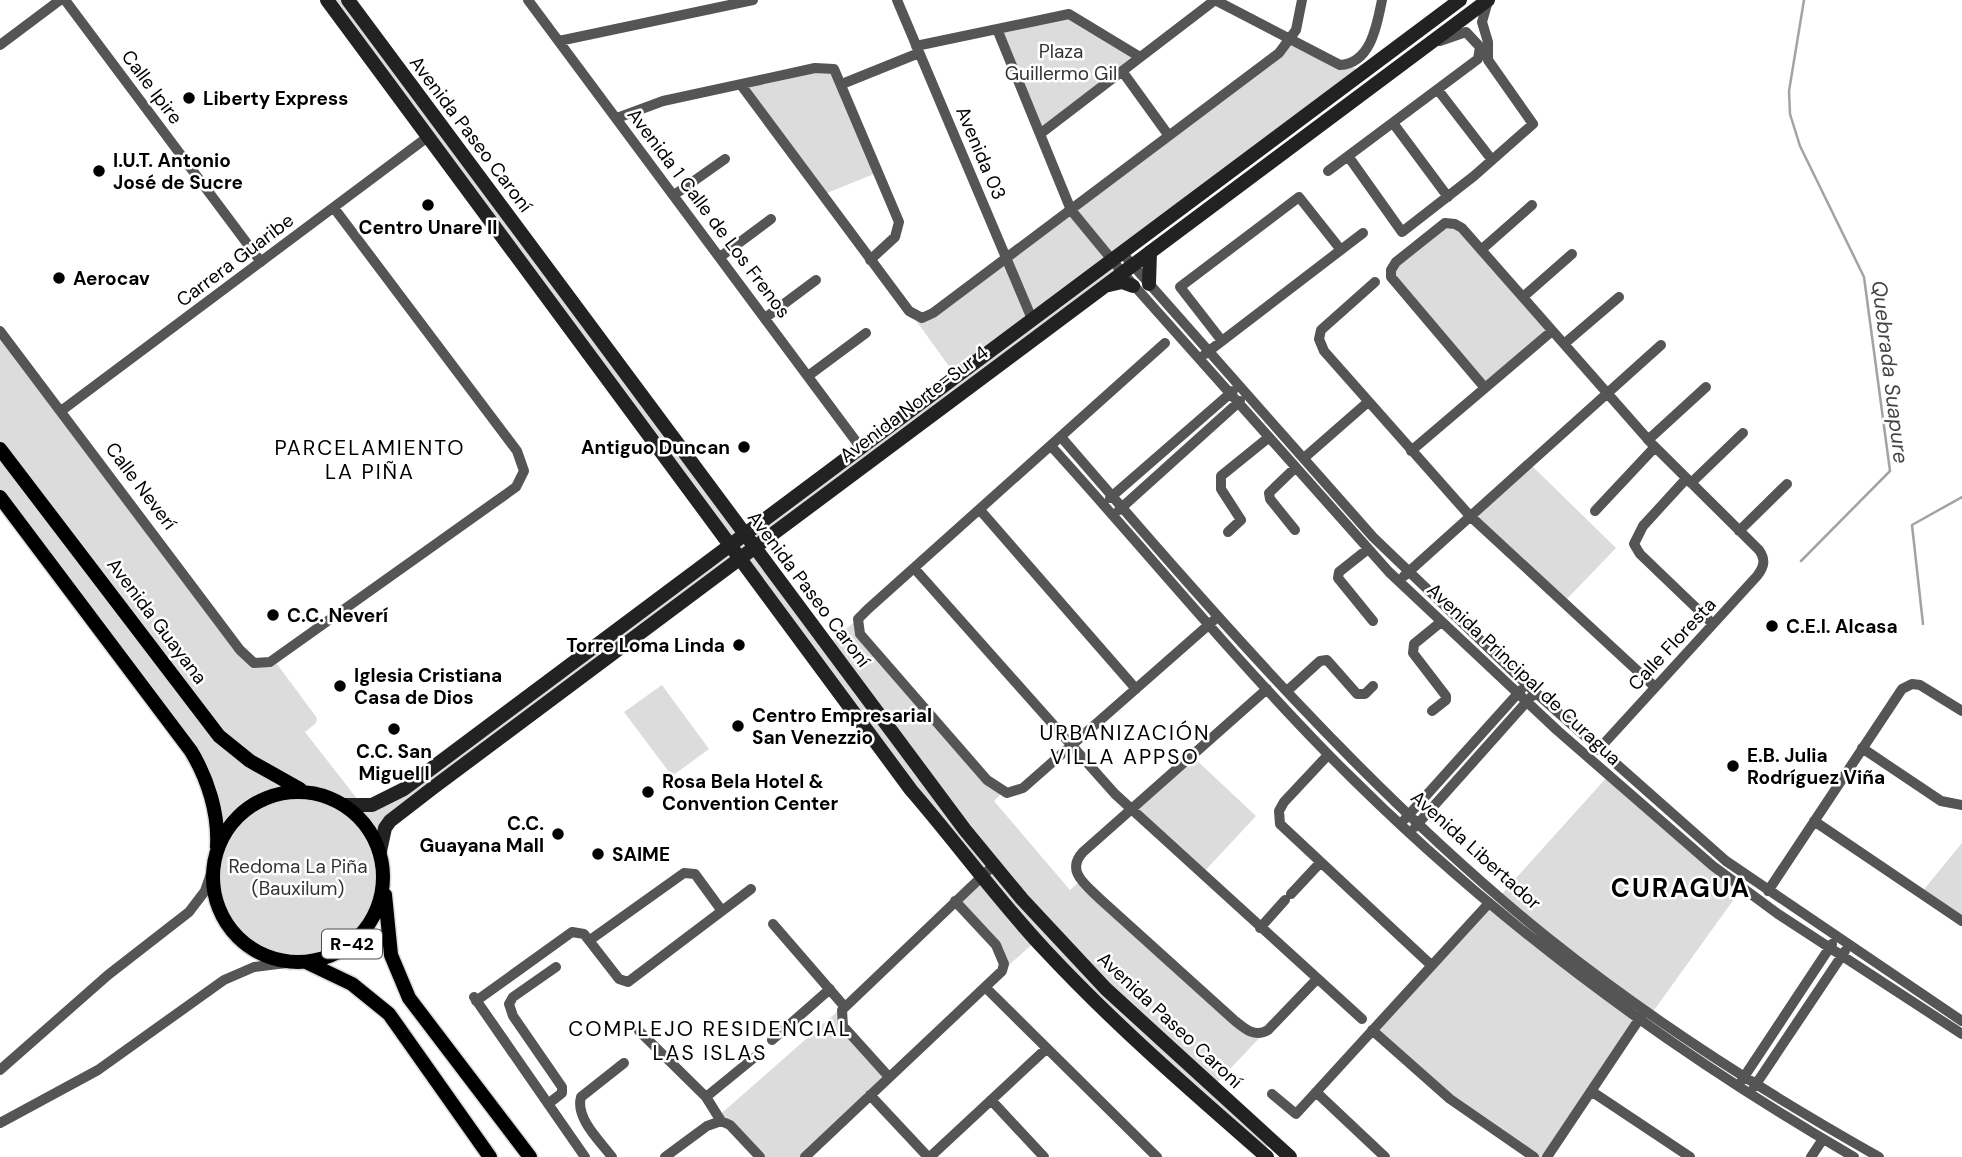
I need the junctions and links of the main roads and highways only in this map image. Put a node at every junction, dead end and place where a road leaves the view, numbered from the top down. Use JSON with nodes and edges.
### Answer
{"nodes":[{"id":1,"x":327,"y":0,"type":"edge"},
{"id":2,"x":348,"y":0,"type":"edge"},
{"id":3,"x":1460,"y":0,"type":"edge"},
{"id":4,"x":1488,"y":0,"type":"edge"},
{"id":5,"x":1150,"y":252,"type":"junction"},
{"id":6,"x":1149,"y":284,"type":"road end"},
{"id":7,"x":1104,"y":286,"type":"junction"},
{"id":8,"x":1133,"y":286,"type":"road end"},
{"id":9,"x":0,"y":449,"type":"edge"},
{"id":10,"x":0,"y":497,"type":"edge"},
{"id":11,"x":733,"y":519,"type":"junction"},
{"id":12,"x":758,"y":525,"type":"junction"},
{"id":13,"x":722,"y":531,"type":"junction"},
{"id":14,"x":775,"y":533,"type":"junction"},
{"id":15,"x":745,"y":535,"type":"junction"},
{"id":16,"x":732,"y":544,"type":"junction"},
{"id":17,"x":748,"y":553,"type":"junction"},
{"id":18,"x":719,"y":554,"type":"junction"},
{"id":19,"x":763,"y":573,"type":"junction"},
{"id":20,"x":720,"y":574,"type":"junction"},
{"id":21,"x":305,"y":791,"type":"junction"},
{"id":22,"x":345,"y":805,"type":"junction"},
{"id":23,"x":380,"y":851,"type":"junction"},
{"id":24,"x":215,"y":860,"type":"junction"},
{"id":25,"x":383,"y":880,"type":"junction"},
{"id":26,"x":300,"y":962,"type":"junction"},
{"id":27,"x":1272,"y":1153,"type":"edge"},
{"id":28,"x":490,"y":1157,"type":"edge"},
{"id":29,"x":530,"y":1157,"type":"edge"}],
"edges":[{"from":1,"to":13,"type":"main road","name":"Avenida Paseo Caroní"},
{"from":2,"to":11,"type":"main road","name":"Avenida Paseo Caroní"},
{"from":3,"to":12,"type":"main road","name":"Avenida Norte-Sur 4"},
{"from":4,"to":5,"type":"main road","name":"Avenida Norte-Sur 4"},
{"from":5,"to":6,"type":"main road"},
{"from":5,"to":7,"type":"main road","name":"Avenida Norte-Sur 4"},
{"from":7,"to":8,"type":"main road"},
{"from":7,"to":14,"type":"main road","name":"Avenida Norte-Sur 4"},
{"from":9,"to":21,"type":"main road","name":"Avenida Guayana","number":"R-42"},
{"from":10,"to":24,"type":"main road","number":"R-42"},
{"from":11,"to":12,"type":"main road"},
{"from":11,"to":15,"type":"main road","name":"Avenida Paseo Caroní"},
{"from":12,"to":15,"type":"main road","name":"Avenida Norte-Sur 4"},
{"from":13,"to":16,"type":"main road","name":"Avenida Paseo Caroní"},
{"from":13,"to":18,"type":"main road"},
{"from":14,"to":17,"type":"main road","name":"Avenida Norte-Sur 4"},
{"from":14,"to":19,"type":"main road"},
{"from":15,"to":16,"type":"main road","name":"Avenida Norte-Sur 4"},
{"from":15,"to":17,"type":"main road","name":"Avenida Paseo Caroní"},
{"from":16,"to":17,"type":"main road","name":"Avenida Paseo Caroní"},
{"from":16,"to":18,"type":"main road","name":"Avenida Norte-Sur 4"},
{"from":17,"to":19,"type":"main road","name":"Avenida Paseo Caroní"},
{"from":17,"to":20,"type":"main road","name":"Avenida Norte-Sur 4"},
{"from":18,"to":22,"type":"main road","name":"Avenida Norte-Sur 4"},
{"from":19,"to":20,"type":"main road"},
{"from":19,"to":27,"type":"main road","name":"Avenida Paseo Caroní"},
{"from":19,"to":27,"type":"main road","name":"Avenida Paseo Caroní"},
{"from":20,"to":23,"type":"main road","name":"Avenida Norte-Sur 4"},
{"from":21,"to":22,"type":"main road","number":"R-42"},
{"from":21,"to":24,"type":"main road","number":"R-42"},
{"from":22,"to":23,"type":"main road","number":"R-42"},
{"from":23,"to":25,"type":"main road","number":"R-42"},
{"from":24,"to":26,"type":"main road","number":"R-42"},
{"from":25,"to":26,"type":"main road","number":"R-42"},
{"from":25,"to":29,"type":"main road","number":"R-42"},
{"from":26,"to":28,"type":"main road","number":"R-42"}]}
